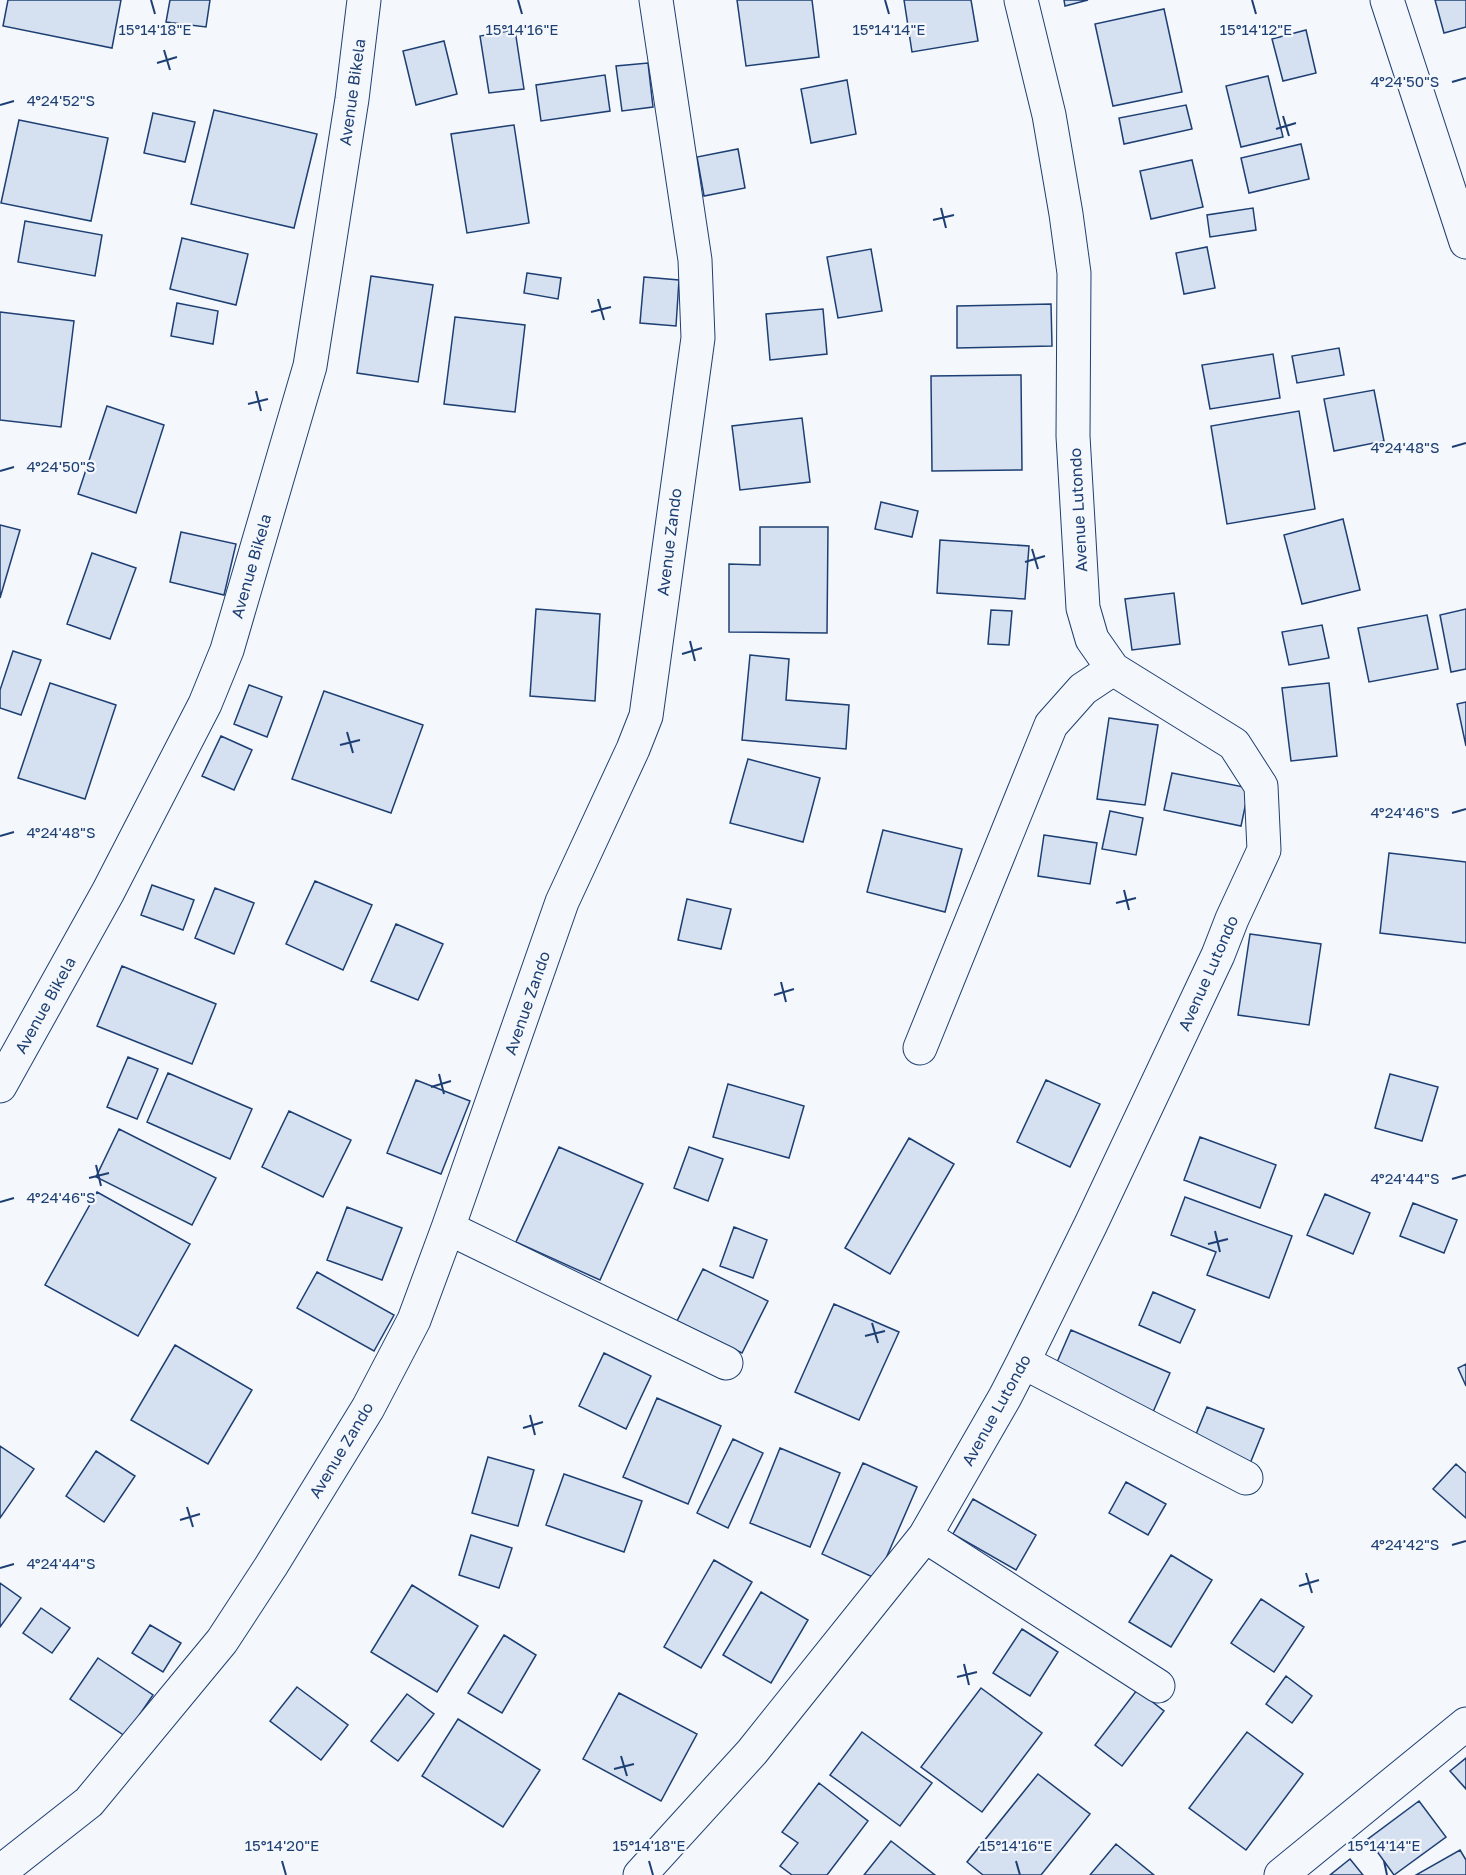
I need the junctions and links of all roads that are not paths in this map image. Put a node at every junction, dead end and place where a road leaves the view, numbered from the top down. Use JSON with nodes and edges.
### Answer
{"nodes":[{"id":1,"x":364,"y":0,"type":"edge"},
{"id":2,"x":656,"y":0,"type":"edge"},
{"id":3,"x":1021,"y":0,"type":"edge"},
{"id":4,"x":1387,"y":0,"type":"edge"},
{"id":5,"x":1466,"y":242,"type":"edge"},
{"id":6,"x":1113,"y":669,"type":"junction"},
{"id":7,"x":920,"y":1048,"type":"dead end"},
{"id":8,"x":0,"y":1086,"type":"edge"},
{"id":9,"x":448,"y":1228,"type":"junction"},
{"id":10,"x":1023,"y":1362,"type":"junction"},
{"id":11,"x":726,"y":1363,"type":"dead end"},
{"id":12,"x":1246,"y":1478,"type":"dead end"},
{"id":13,"x":925,"y":1536,"type":"junction"},
{"id":14,"x":1158,"y":1686,"type":"dead end"},
{"id":15,"x":1466,"y":1724,"type":"edge"},
{"id":16,"x":0,"y":1872,"type":"edge"},
{"id":17,"x":640,"y":1875,"type":"edge"},
{"id":18,"x":1281,"y":1875,"type":"edge"}],
"edges":[{"from":1,"to":8,"type":"street","name":"Avenue Bikela"},
{"from":2,"to":9,"type":"street","name":"Avenue Zando"},
{"from":3,"to":6,"type":"street","name":"Avenue Lutondo"},
{"from":4,"to":5,"type":"street"},
{"from":6,"to":7,"type":"street"},
{"from":6,"to":10,"type":"street","name":"Avenue Lutondo"},
{"from":9,"to":11,"type":"street"},
{"from":9,"to":16,"type":"street","name":"Avenue Zando"},
{"from":10,"to":12,"type":"street"},
{"from":10,"to":13,"type":"street","name":"Avenue Lutondo"},
{"from":13,"to":14,"type":"street"},
{"from":13,"to":17,"type":"street","name":"Avenue Lutondo"},
{"from":15,"to":18,"type":"street"}]}
